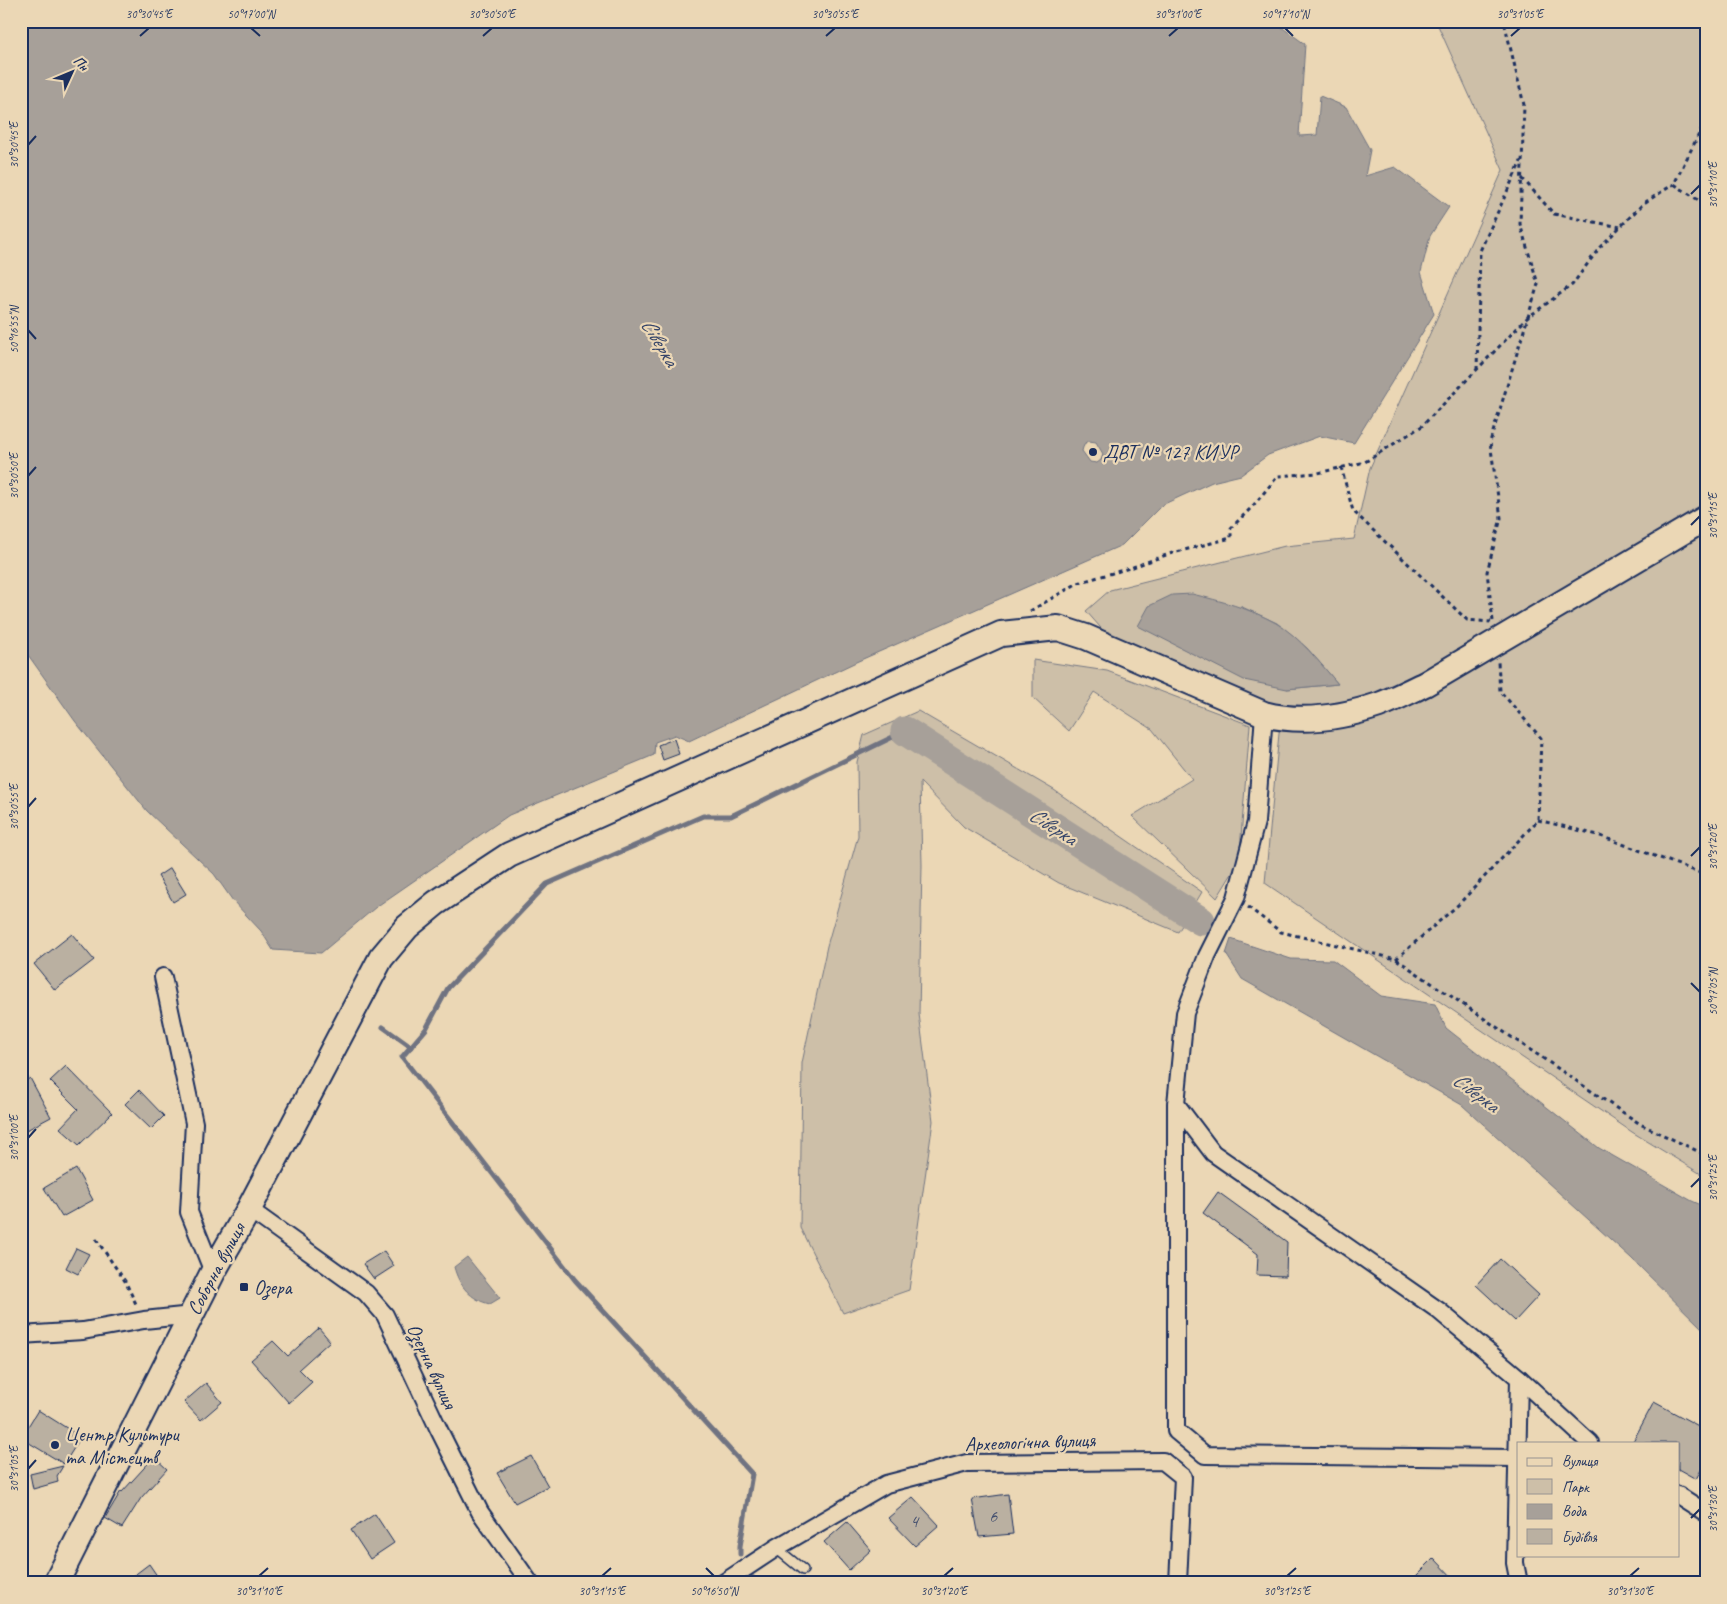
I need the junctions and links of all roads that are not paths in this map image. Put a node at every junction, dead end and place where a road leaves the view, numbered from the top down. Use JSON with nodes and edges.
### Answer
{"nodes":[{"id":1,"x":1706,"y":518,"type":"edge"},
{"id":2,"x":1264,"y":714,"type":"junction"},
{"id":3,"x":163,"y":977,"type":"dead end"},
{"id":4,"x":1176,"y":1104,"type":"junction"},
{"id":5,"x":249,"y":1209,"type":"junction"},
{"id":6,"x":213,"y":1272,"type":"junction"},
{"id":7,"x":192,"y":1315,"type":"junction"},
{"id":8,"x":21,"y":1335,"type":"edge"},
{"id":9,"x":1519,"y":1378,"type":"junction"},
{"id":10,"x":1517,"y":1442,"type":"edge"},
{"id":11,"x":1589,"y":1442,"type":"edge"},
{"id":12,"x":1517,"y":1458,"type":"edge"},
{"id":13,"x":1680,"y":1497,"type":"edge"},
{"id":14,"x":1706,"y":1513,"type":"edge"},
{"id":15,"x":776,"y":1548,"type":"junction"},
{"id":16,"x":803,"y":1570,"type":"dead end"},
{"id":17,"x":56,"y":1583,"type":"edge"},
{"id":18,"x":530,"y":1583,"type":"edge"},
{"id":19,"x":723,"y":1583,"type":"edge"},
{"id":20,"x":1178,"y":1583,"type":"edge"},
{"id":21,"x":1519,"y":1583,"type":"edge"}],
"edges":[{"from":1,"to":2,"type":"street","name":"Соборна вулиця"},
{"from":2,"to":4,"type":"street"},
{"from":2,"to":5,"type":"street","name":"Соборна вулиця"},
{"from":3,"to":6,"type":"street"},
{"from":4,"to":9,"type":"street"},
{"from":4,"to":12,"type":"street"},
{"from":5,"to":6,"type":"street","name":"Соборна вулиця"},
{"from":5,"to":18,"type":"street","name":"Озерна вулиця"},
{"from":6,"to":7,"type":"street","name":"Соборна вулиця"},
{"from":7,"to":8,"type":"street"},
{"from":7,"to":17,"type":"street","name":"Соборна вулиця"},
{"from":9,"to":10,"type":"street"},
{"from":9,"to":11,"type":"street"},
{"from":12,"to":21,"type":"street"},
{"from":13,"to":14,"type":"street"},
{"from":15,"to":16,"type":"lane"},
{"from":15,"to":19,"type":"street","name":"Археологічна вулиця"},
{"from":15,"to":20,"type":"street","name":"Археологічна вулиця"}]}
